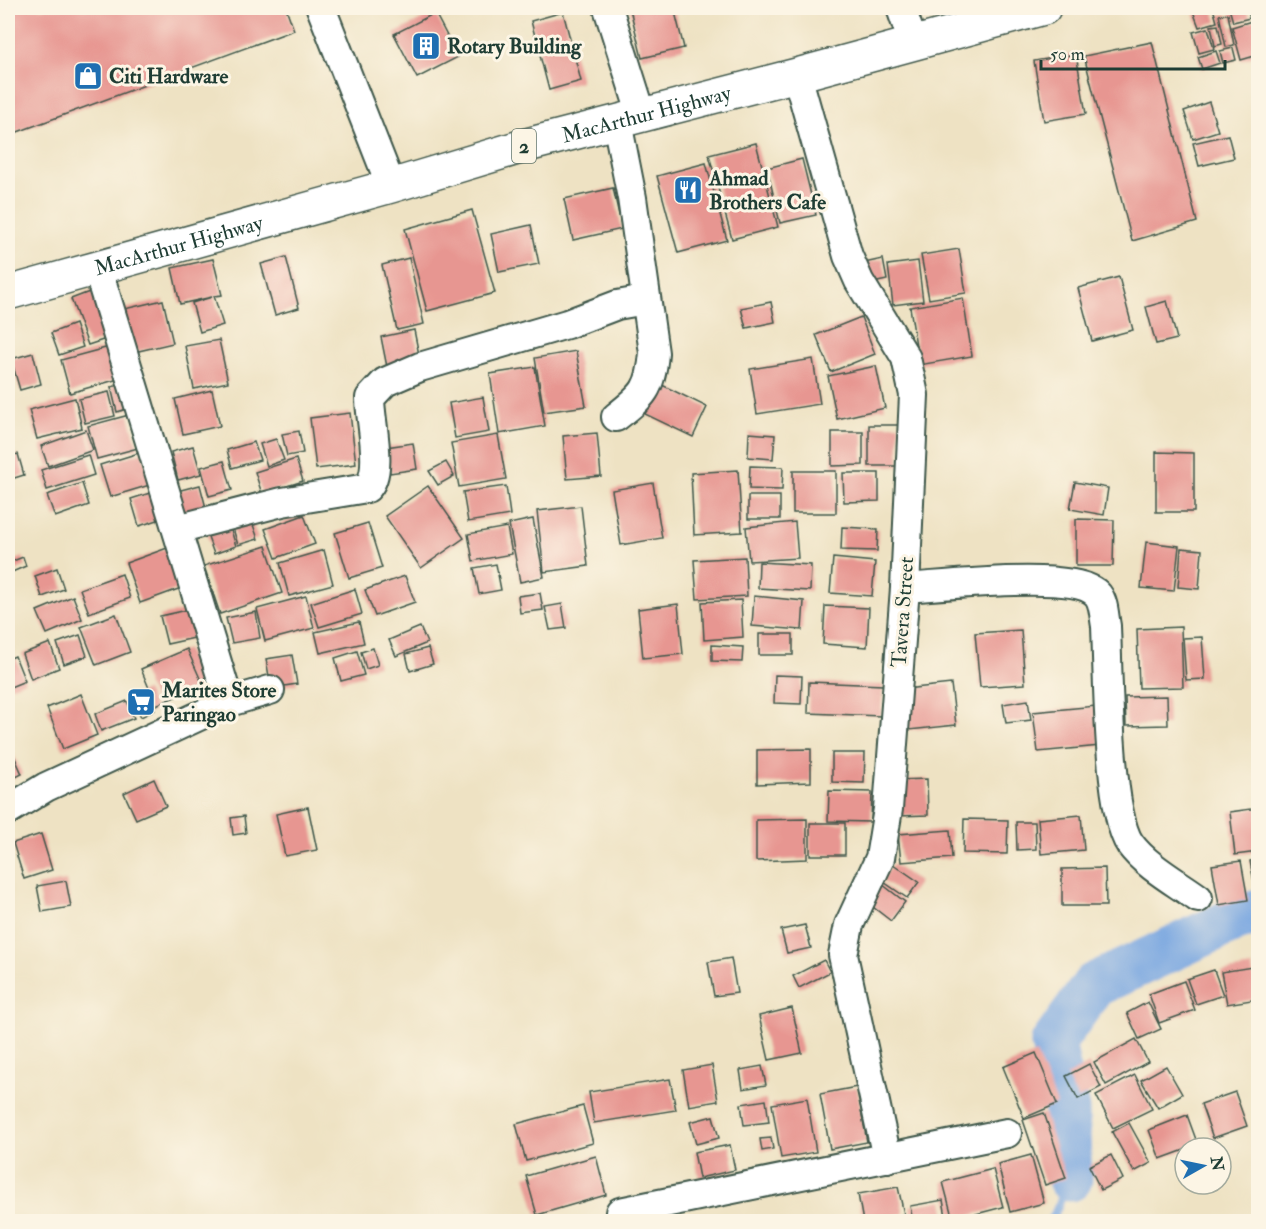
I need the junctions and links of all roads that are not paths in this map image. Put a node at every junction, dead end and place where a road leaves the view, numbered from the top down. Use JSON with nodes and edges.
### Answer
{"nodes":[{"id":1,"x":321,"y":8,"type":"edge"},
{"id":2,"x":608,"y":8,"type":"edge"},
{"id":3,"x":901,"y":8,"type":"edge"},
{"id":4,"x":1044,"y":8,"type":"edge"},
{"id":5,"x":913,"y":44,"type":"junction"},
{"id":6,"x":797,"y":75,"type":"junction"},
{"id":7,"x":629,"y":119,"type":"junction"},
{"id":8,"x":392,"y":186,"type":"junction"},
{"id":9,"x":97,"y":267,"type":"junction"},
{"id":10,"x":8,"y":292,"type":"edge"},
{"id":11,"x":646,"y":300,"type":"junction"},
{"id":12,"x":616,"y":417,"type":"dead end"},
{"id":13,"x":177,"y":529,"type":"junction"},
{"id":14,"x":905,"y":588,"type":"junction"},
{"id":15,"x":270,"y":690,"type":"dead end"},
{"id":16,"x":229,"y":702,"type":"junction"},
{"id":17,"x":8,"y":810,"type":"edge"},
{"id":18,"x":1198,"y":898,"type":"dead end"},
{"id":19,"x":1007,"y":1133,"type":"dead end"},
{"id":20,"x":887,"y":1158,"type":"junction"},
{"id":21,"x":620,"y":1212,"type":"dead end"}],
"edges":[{"from":1,"to":8,"type":"street"},
{"from":2,"to":7,"type":"street"},
{"from":3,"to":5,"type":"street"},
{"from":4,"to":5,"type":"highway","name":"MacArthur Highway","number":"2"},
{"from":5,"to":6,"type":"highway","name":"MacArthur Highway","number":"2"},
{"from":6,"to":7,"type":"highway","name":"MacArthur Highway","number":"2"},
{"from":6,"to":14,"type":"street","name":"Tavera Street"},
{"from":7,"to":8,"type":"highway","name":"MacArthur Highway","number":"2"},
{"from":7,"to":11,"type":"street"},
{"from":8,"to":9,"type":"highway","name":"MacArthur Highway","number":"2"},
{"from":9,"to":10,"type":"highway","name":"MacArthur Highway","number":"2"},
{"from":9,"to":13,"type":"street"},
{"from":11,"to":12,"type":"street"},
{"from":11,"to":13,"type":"street"},
{"from":13,"to":16,"type":"street"},
{"from":14,"to":18,"type":"street"},
{"from":14,"to":20,"type":"street","name":"Tavera Street"},
{"from":15,"to":16,"type":"street"},
{"from":16,"to":17,"type":"street"},
{"from":19,"to":20,"type":"street"},
{"from":20,"to":21,"type":"street"}]}
